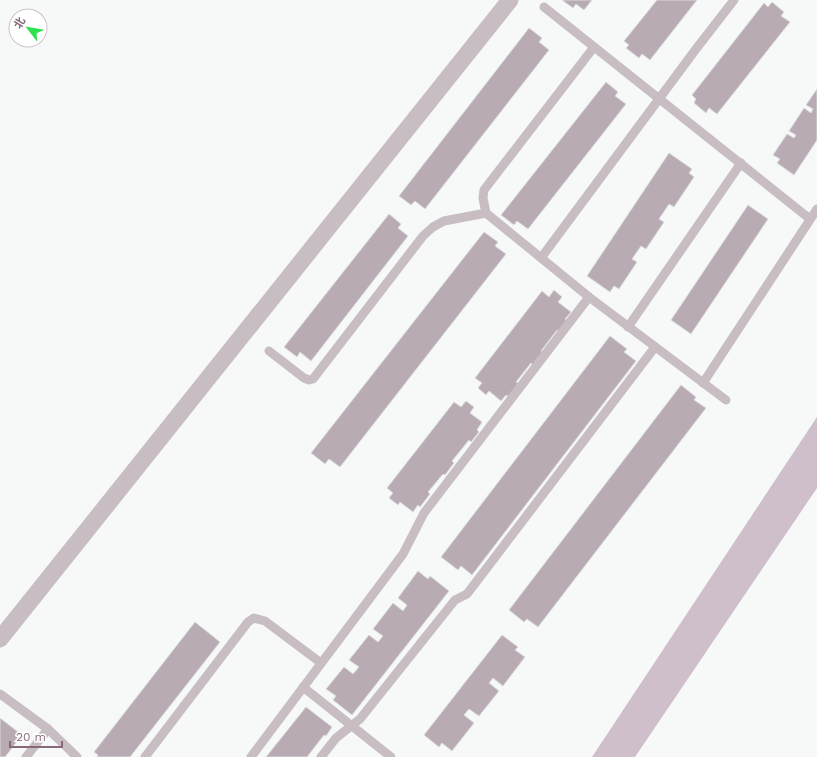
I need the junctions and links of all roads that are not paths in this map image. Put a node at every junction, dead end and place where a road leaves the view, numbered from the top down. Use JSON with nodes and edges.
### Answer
{"nodes":[{"id":1,"x":510,"y":0,"type":"edge"},
{"id":2,"x":734,"y":0,"type":"edge"},
{"id":3,"x":544,"y":7,"type":"dead end"},
{"id":4,"x":594,"y":47,"type":"junction"},
{"id":5,"x":660,"y":99,"type":"junction"},
{"id":6,"x":740,"y":163,"type":"junction"},
{"id":7,"x":817,"y":209,"type":"edge"},
{"id":8,"x":486,"y":213,"type":"junction"},
{"id":9,"x":810,"y":219,"type":"junction"},
{"id":10,"x":541,"y":258,"type":"junction"},
{"id":11,"x":590,"y":298,"type":"junction"},
{"id":12,"x":628,"y":326,"type":"junction"},
{"id":13,"x":655,"y":347,"type":"junction"},
{"id":14,"x":269,"y":351,"type":"dead end"},
{"id":15,"x":703,"y":383,"type":"junction"},
{"id":16,"x":726,"y":400,"type":"dead end"},
{"id":17,"x":0,"y":639,"type":"edge"},
{"id":18,"x":321,"y":663,"type":"junction"},
{"id":19,"x":303,"y":687,"type":"junction"},
{"id":20,"x":0,"y":694,"type":"edge"},
{"id":21,"x":351,"y":725,"type":"junction"},
{"id":22,"x":48,"y":729,"type":"junction"},
{"id":23,"x":26,"y":757,"type":"edge"},
{"id":24,"x":77,"y":757,"type":"edge"},
{"id":25,"x":145,"y":757,"type":"edge"},
{"id":26,"x":251,"y":757,"type":"edge"},
{"id":27,"x":321,"y":757,"type":"edge"},
{"id":28,"x":390,"y":757,"type":"edge"}],
"edges":[{"from":1,"to":17,"type":"street"},
{"from":2,"to":5,"type":"lane"},
{"from":3,"to":4,"type":"lane"},
{"from":4,"to":5,"type":"lane"},
{"from":4,"to":8,"type":"lane"},
{"from":5,"to":6,"type":"lane"},
{"from":5,"to":10,"type":"lane"},
{"from":6,"to":9,"type":"lane"},
{"from":6,"to":12,"type":"lane"},
{"from":7,"to":9,"type":"lane"},
{"from":8,"to":10,"type":"lane"},
{"from":8,"to":14,"type":"lane"},
{"from":9,"to":15,"type":"lane"},
{"from":10,"to":11,"type":"lane"},
{"from":11,"to":12,"type":"lane"},
{"from":11,"to":18,"type":"lane"},
{"from":12,"to":13,"type":"lane"},
{"from":13,"to":15,"type":"lane"},
{"from":13,"to":21,"type":"lane"},
{"from":15,"to":16,"type":"lane"},
{"from":18,"to":19,"type":"lane"},
{"from":18,"to":25,"type":"lane"},
{"from":19,"to":21,"type":"lane"},
{"from":19,"to":26,"type":"lane"},
{"from":20,"to":22,"type":"lane"},
{"from":21,"to":27,"type":"lane"},
{"from":21,"to":28,"type":"lane"},
{"from":22,"to":23,"type":"lane"},
{"from":22,"to":24,"type":"lane"}]}
